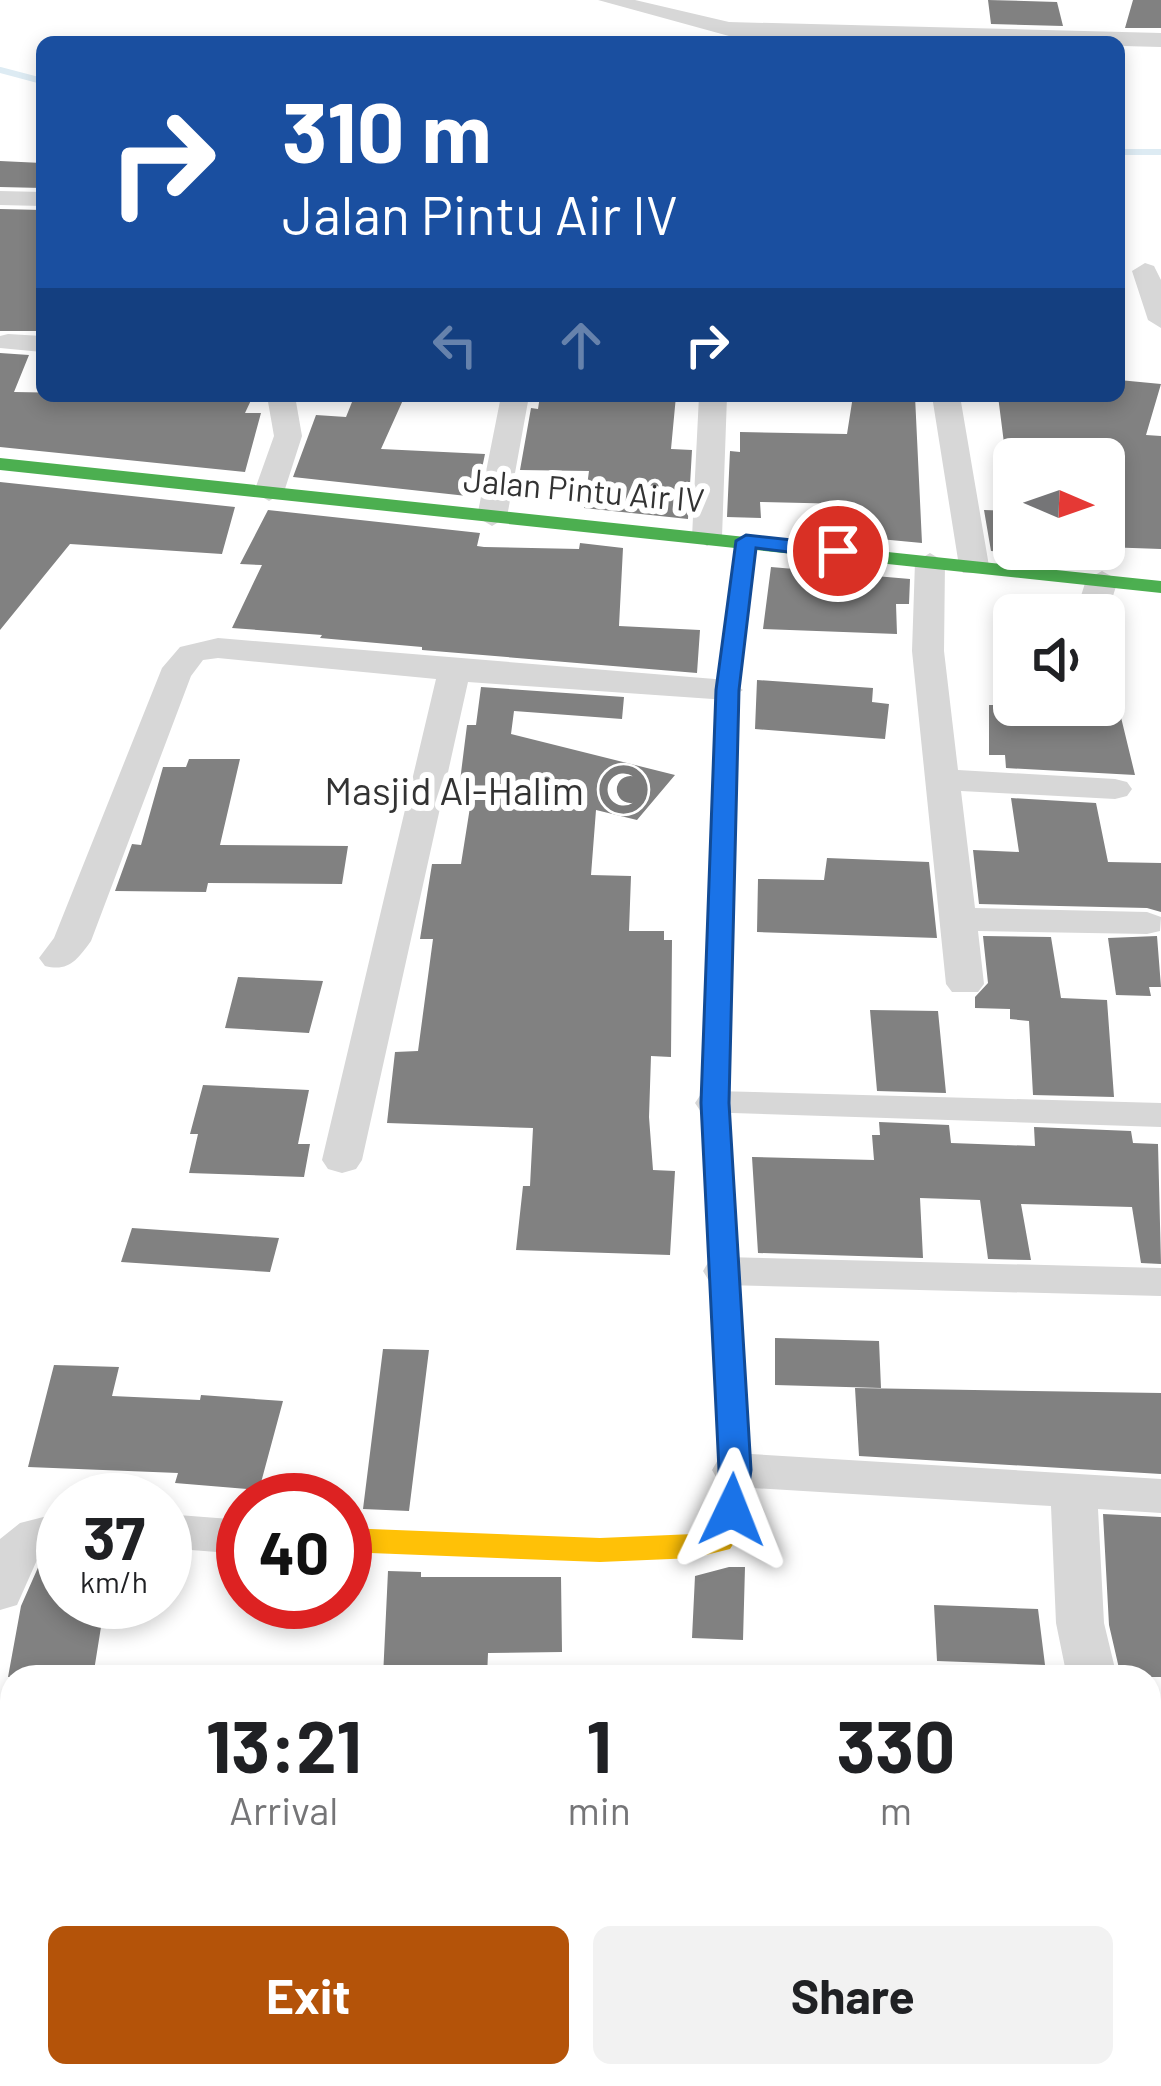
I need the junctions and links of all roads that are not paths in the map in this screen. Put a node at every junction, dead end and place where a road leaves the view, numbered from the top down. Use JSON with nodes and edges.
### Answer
{"nodes":[{"id":1,"x":609,"y":0,"type":"edge"},
{"id":2,"x":1107,"y":36,"type":"edge"},
{"id":3,"x":1125,"y":37,"type":"edge"},
{"id":4,"x":1161,"y":40,"type":"edge"},
{"id":5,"x":0,"y":198,"type":"edge"},
{"id":6,"x":36,"y":199,"type":"edge"},
{"id":7,"x":1145,"y":271,"type":"dead end"},
{"id":8,"x":1161,"y":320,"type":"edge"},
{"id":9,"x":8,"y":342,"type":"dead end"},
{"id":10,"x":36,"y":344,"type":"edge"},
{"id":11,"x":282,"y":402,"type":"edge"},
{"id":12,"x":514,"y":402,"type":"edge"},
{"id":13,"x":713,"y":402,"type":"edge"},
{"id":14,"x":947,"y":402,"type":"edge"},
{"id":15,"x":3,"y":470,"type":"edge"},
{"id":16,"x":269,"y":492,"type":"junction"},
{"id":17,"x":492,"y":517,"type":"junction"},
{"id":18,"x":706,"y":537,"type":"junction"},
{"id":19,"x":746,"y":541,"type":"junction"},
{"id":20,"x":930,"y":562,"type":"junction"},
{"id":21,"x":974,"y":566,"type":"junction"},
{"id":22,"x":1102,"y":580,"type":"junction"},
{"id":23,"x":1161,"y":587,"type":"edge"},
{"id":24,"x":1098,"y":594,"type":"edge"},
{"id":25,"x":454,"y":671,"type":"junction"},
{"id":26,"x":728,"y":690,"type":"junction"},
{"id":27,"x":945,"y":780,"type":"junction"},
{"id":28,"x":1115,"y":789,"type":"dead end"},
{"id":29,"x":957,"y":919,"type":"junction"},
{"id":30,"x":1147,"y":923,"type":"dead end"},
{"id":31,"x":58,"y":958,"type":"dead end"},
{"id":32,"x":964,"y":984,"type":"dead end"},
{"id":33,"x":715,"y":1103,"type":"junction"},
{"id":34,"x":1161,"y":1115,"type":"edge"},
{"id":35,"x":341,"y":1160,"type":"dead end"},
{"id":36,"x":724,"y":1270,"type":"junction"},
{"id":37,"x":1161,"y":1282,"type":"edge"},
{"id":38,"x":735,"y":1470,"type":"junction"},
{"id":39,"x":1074,"y":1491,"type":"junction"},
{"id":40,"x":1161,"y":1496,"type":"edge"},
{"id":41,"x":36,"y":1536,"type":"edge"},
{"id":42,"x":372,"y":1541,"type":"edge"},
{"id":43,"x":0,"y":1592,"type":"edge"},
{"id":44,"x":1089,"y":1665,"type":"edge"}],
"edges":[{"from":1,"to":2,"type":"street"},
{"from":3,"to":4,"type":"street"},
{"from":5,"to":6,"type":"street"},
{"from":7,"to":8,"type":"street"},
{"from":9,"to":10,"type":"street"},
{"from":11,"to":16,"type":"street"},
{"from":12,"to":17,"type":"street"},
{"from":13,"to":18,"type":"street"},
{"from":14,"to":21,"type":"street"},
{"from":15,"to":16,"type":"street","name":"Jalan Pintu Air IV"},
{"from":16,"to":17,"type":"street","name":"Jalan Pintu Air IV"},
{"from":17,"to":18,"type":"street","name":"Jalan Pintu Air IV"},
{"from":18,"to":19,"type":"street","name":"Jalan Pintu Air IV"},
{"from":19,"to":20,"type":"street","name":"Jalan Pintu Air IV"},
{"from":19,"to":26,"type":"street"},
{"from":20,"to":21,"type":"street","name":"Jalan Pintu Air IV"},
{"from":20,"to":27,"type":"street"},
{"from":21,"to":22,"type":"street","name":"Jalan Pintu Air IV"},
{"from":22,"to":23,"type":"street","name":"Jalan Pintu Air IV"},
{"from":22,"to":24,"type":"street"},
{"from":25,"to":26,"type":"street"},
{"from":25,"to":31,"type":"street"},
{"from":25,"to":35,"type":"street"},
{"from":26,"to":33,"type":"street"},
{"from":27,"to":28,"type":"street"},
{"from":27,"to":29,"type":"street"},
{"from":29,"to":30,"type":"street"},
{"from":29,"to":32,"type":"street"},
{"from":33,"to":34,"type":"street"},
{"from":33,"to":36,"type":"street"},
{"from":36,"to":37,"type":"street"},
{"from":36,"to":38,"type":"street"},
{"from":38,"to":39,"type":"street"},
{"from":38,"to":42,"type":"street"},
{"from":39,"to":40,"type":"street"},
{"from":39,"to":44,"type":"street"},
{"from":41,"to":43,"type":"street"}]}
